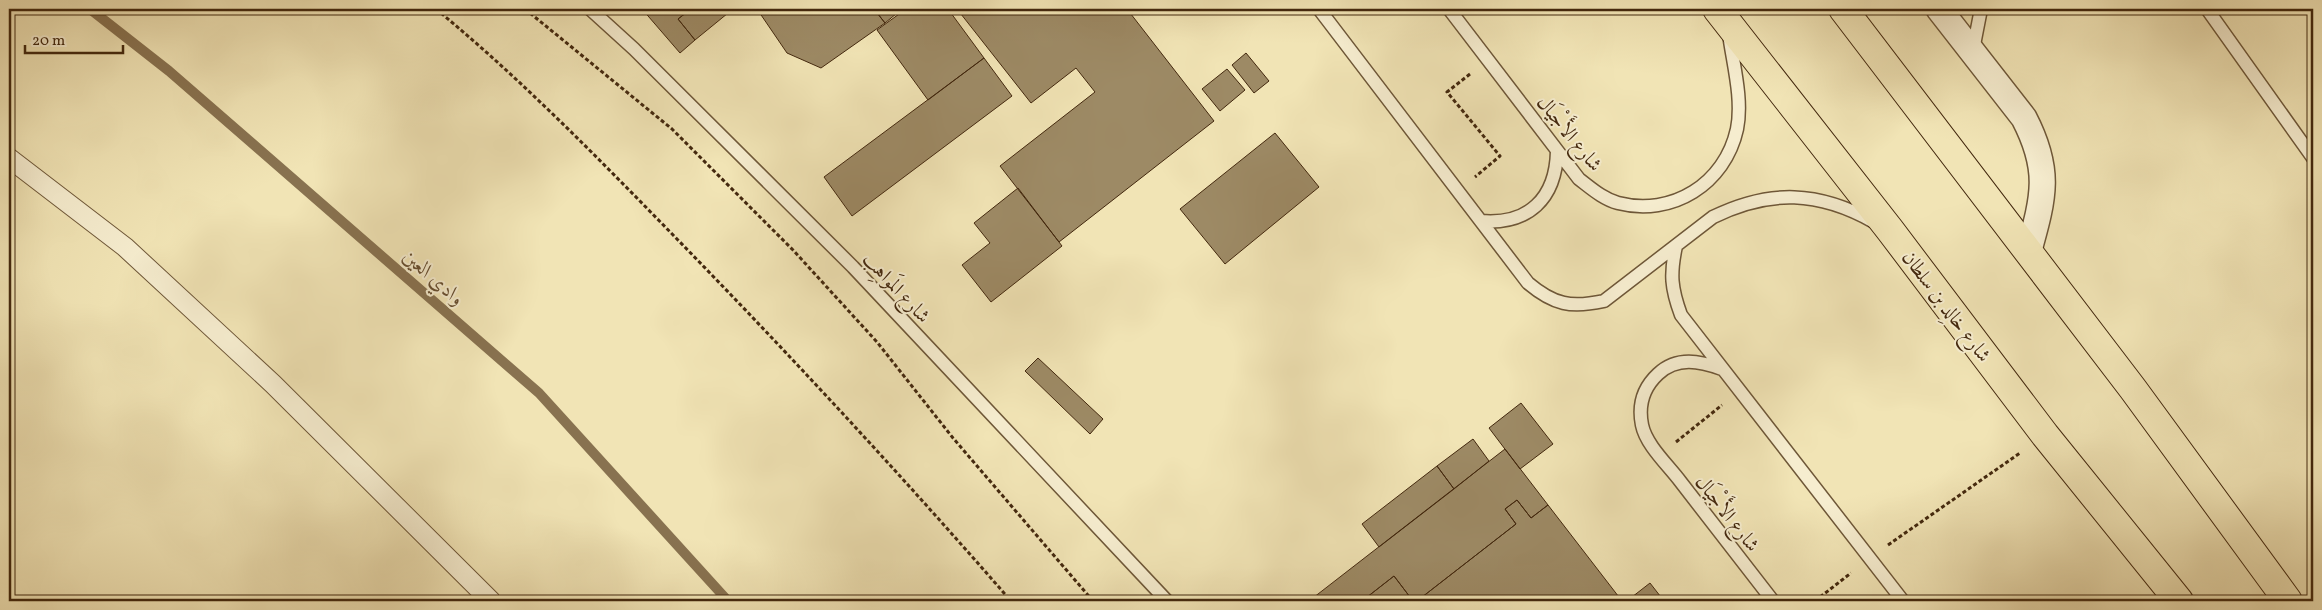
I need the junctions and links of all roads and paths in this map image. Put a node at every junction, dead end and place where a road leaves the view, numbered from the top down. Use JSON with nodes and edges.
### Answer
{"nodes":[{"id":1,"x":436,"y":9,"type":"edge"},
{"id":2,"x":525,"y":9,"type":"edge"},
{"id":3,"x":590,"y":9,"type":"edge"},
{"id":4,"x":1319,"y":9,"type":"edge"},
{"id":5,"x":1450,"y":9,"type":"edge"},
{"id":6,"x":1843,"y":9,"type":"edge"},
{"id":7,"x":1939,"y":9,"type":"edge"},
{"id":8,"x":1981,"y":9,"type":"edge"},
{"id":9,"x":2207,"y":9,"type":"edge"},
{"id":10,"x":1722,"y":15,"type":"edge"},
{"id":11,"x":1972,"y":52,"type":"junction"},
{"id":12,"x":1487,"y":59,"type":"junction"},
{"id":13,"x":1557,"y":151,"type":"junction"},
{"id":14,"x":9,"y":158,"type":"edge"},
{"id":15,"x":2313,"y":158,"type":"edge"},
{"id":16,"x":1458,"y":191,"type":"junction"},
{"id":17,"x":1480,"y":221,"type":"junction"},
{"id":18,"x":1890,"y":230,"type":"junction"},
{"id":19,"x":1676,"y":246,"type":"junction"},
{"id":20,"x":2029,"y":250,"type":"junction"},
{"id":21,"x":1722,"y":369,"type":"junction"},
{"id":22,"x":1740,"y":391,"type":"junction"},
{"id":23,"x":2045,"y":435,"type":"junction"},
{"id":24,"x":1660,"y":456,"type":"junction"},
{"id":25,"x":1870,"y":558,"type":"junction"},
{"id":26,"x":491,"y":601,"type":"edge"},
{"id":27,"x":1012,"y":601,"type":"edge"},
{"id":28,"x":1093,"y":601,"type":"edge"},
{"id":29,"x":1167,"y":601,"type":"edge"},
{"id":30,"x":1773,"y":601,"type":"edge"},
{"id":31,"x":1816,"y":601,"type":"edge"},
{"id":32,"x":1903,"y":601,"type":"edge"},
{"id":33,"x":2179,"y":601,"type":"edge"},
{"id":34,"x":2288,"y":601,"type":"edge"}],
"edges":[{"from":1,"to":27,"type":"path"},
{"from":2,"to":28,"type":"path"},
{"from":3,"to":29,"type":"lane","name":"شارع المَواهِب"},
{"from":4,"to":16,"type":"lane"},
{"from":5,"to":12,"type":"lane","name":"شارع الأَجْيَال"},
{"from":6,"to":20,"type":"main road"},
{"from":7,"to":11,"type":"street"},
{"from":8,"to":11,"type":"lane"},
{"from":9,"to":15,"type":"lane"},
{"from":10,"to":13,"type":"lane","name":"شارع الأَجْيَال"},
{"from":10,"to":18,"type":"main road","name":"شارع خالِد بن سلطان"},
{"from":11,"to":20,"type":"street"},
{"from":12,"to":13,"type":"lane","name":"شارع الأَجْيَال"},
{"from":12,"to":16,"type":"path"},
{"from":13,"to":17,"type":"lane"},
{"from":14,"to":26,"type":"street"},
{"from":16,"to":17,"type":"lane"},
{"from":17,"to":19,"type":"lane"},
{"from":18,"to":19,"type":"lane"},
{"from":18,"to":23,"type":"main road","name":"شارع خالِد بن سلطان"},
{"from":19,"to":21,"type":"lane"},
{"from":20,"to":34,"type":"main road"},
{"from":21,"to":22,"type":"lane"},
{"from":21,"to":24,"type":"lane","name":"شارع الأَجْيَال"},
{"from":22,"to":24,"type":"path"},
{"from":22,"to":25,"type":"lane"},
{"from":23,"to":25,"type":"path"},
{"from":23,"to":33,"type":"main road","name":"شارع خالِد بن سلطان"},
{"from":24,"to":30,"type":"lane","name":"شارع الأَجْيَال"},
{"from":25,"to":31,"type":"path"},
{"from":25,"to":32,"type":"lane"}]}
